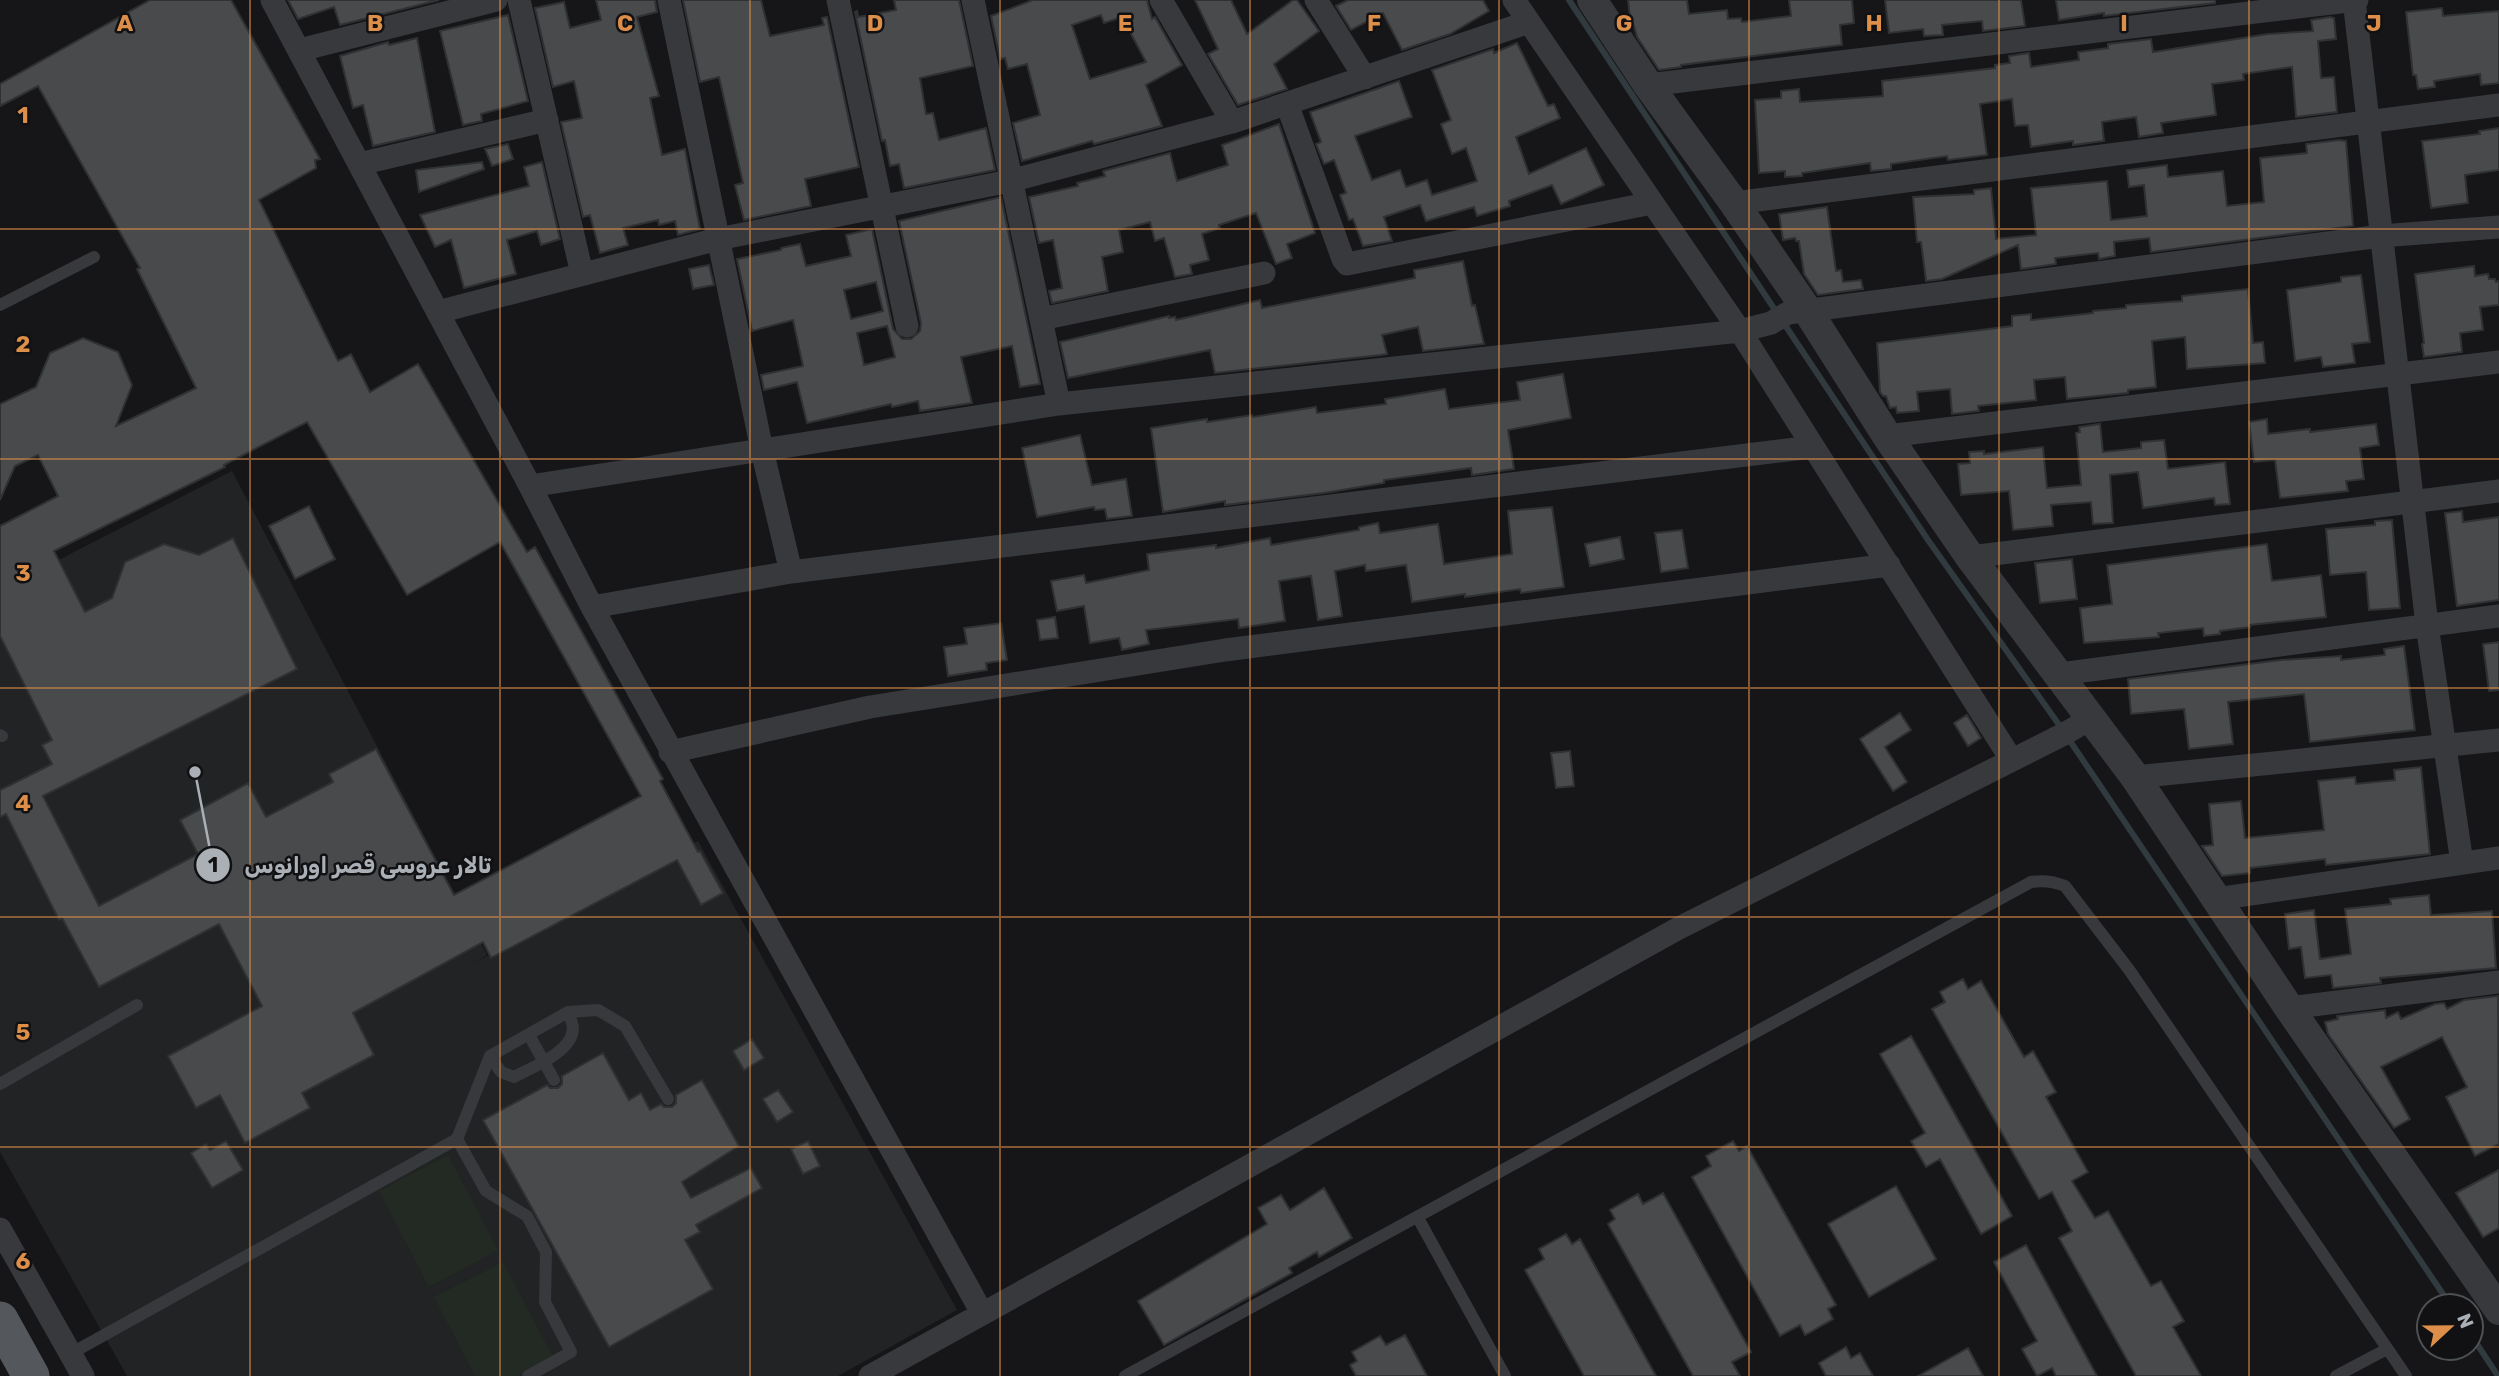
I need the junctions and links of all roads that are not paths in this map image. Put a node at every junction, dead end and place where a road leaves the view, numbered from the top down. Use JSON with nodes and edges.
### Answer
{"nodes":[{"id":1,"x":272,"y":0,"type":"edge"},
{"id":2,"x":496,"y":0,"type":"edge"},
{"id":3,"x":519,"y":0,"type":"edge"},
{"id":4,"x":669,"y":0,"type":"edge"},
{"id":5,"x":838,"y":0,"type":"edge"},
{"id":6,"x":973,"y":0,"type":"edge"},
{"id":7,"x":1161,"y":0,"type":"edge"},
{"id":8,"x":1316,"y":0,"type":"edge"},
{"id":9,"x":1514,"y":0,"type":"edge"},
{"id":10,"x":1592,"y":0,"type":"edge"},
{"id":11,"x":2355,"y":0,"type":"edge"},
{"id":12,"x":1529,"y":22,"type":"junction"},
{"id":13,"x":300,"y":50,"type":"junction"},
{"id":14,"x":1365,"y":78,"type":"junction"},
{"id":15,"x":1648,"y":85,"type":"junction"},
{"id":16,"x":1287,"y":104,"type":"junction"},
{"id":17,"x":2499,"y":105,"type":"edge"},
{"id":18,"x":547,"y":120,"type":"junction"},
{"id":19,"x":2369,"y":121,"type":"junction"},
{"id":20,"x":1232,"y":122,"type":"junction"},
{"id":21,"x":359,"y":163,"type":"junction"},
{"id":22,"x":1010,"y":181,"type":"junction"},
{"id":23,"x":1652,"y":202,"type":"junction"},
{"id":24,"x":1734,"y":203,"type":"junction"},
{"id":25,"x":880,"y":206,"type":"junction"},
{"id":26,"x":2499,"y":227,"type":"edge"},
{"id":27,"x":2381,"y":236,"type":"junction"},
{"id":28,"x":718,"y":239,"type":"junction"},
{"id":29,"x":94,"y":257,"type":"dead end"},
{"id":30,"x":1264,"y":273,"type":"dead end"},
{"id":31,"x":582,"y":274,"type":"junction"},
{"id":32,"x":0,"y":305,"type":"edge"},
{"id":33,"x":438,"y":312,"type":"junction"},
{"id":34,"x":1789,"y":315,"type":"junction"},
{"id":35,"x":1041,"y":319,"type":"junction"},
{"id":36,"x":907,"y":326,"type":"dead end"},
{"id":37,"x":1740,"y":331,"type":"junction"},
{"id":38,"x":2499,"y":362,"type":"edge"},
{"id":39,"x":2398,"y":375,"type":"junction"},
{"id":40,"x":1059,"y":404,"type":"junction"},
{"id":41,"x":1886,"y":436,"type":"junction"},
{"id":42,"x":1812,"y":447,"type":"junction"},
{"id":43,"x":762,"y":450,"type":"junction"},
{"id":44,"x":530,"y":486,"type":"junction"},
{"id":45,"x":2499,"y":491,"type":"edge"},
{"id":46,"x":2413,"y":502,"type":"junction"},
{"id":47,"x":1970,"y":557,"type":"junction"},
{"id":48,"x":1889,"y":565,"type":"junction"},
{"id":49,"x":791,"y":572,"type":"junction"},
{"id":50,"x":592,"y":607,"type":"junction"},
{"id":51,"x":2499,"y":616,"type":"edge"},
{"id":52,"x":2427,"y":625,"type":"junction"},
{"id":53,"x":2060,"y":674,"type":"junction"},
{"id":54,"x":2082,"y":720,"type":"junction"},
{"id":55,"x":2499,"y":740,"type":"edge"},
{"id":56,"x":2446,"y":746,"type":"junction"},
{"id":57,"x":670,"y":752,"type":"junction"},
{"id":58,"x":2019,"y":756,"type":"junction"},
{"id":59,"x":2135,"y":777,"type":"junction"},
{"id":60,"x":2499,"y":858,"type":"edge"},
{"id":61,"x":2462,"y":863,"type":"junction"},
{"id":62,"x":2216,"y":899,"type":"junction"},
{"id":63,"x":2499,"y":982,"type":"edge"},
{"id":64,"x":136,"y":1005,"type":"dead end"},
{"id":65,"x":2289,"y":1008,"type":"junction"},
{"id":66,"x":568,"y":1013,"type":"junction"},
{"id":67,"x":528,"y":1035,"type":"junction"},
{"id":68,"x":491,"y":1056,"type":"junction"},
{"id":69,"x":543,"y":1061,"type":"junction"},
{"id":70,"x":554,"y":1080,"type":"dead end"},
{"id":71,"x":0,"y":1084,"type":"edge"},
{"id":72,"x":668,"y":1099,"type":"dead end"},
{"id":73,"x":457,"y":1139,"type":"junction"},
{"id":74,"x":1418,"y":1218,"type":"junction"},
{"id":75,"x":0,"y":1229,"type":"edge"},
{"id":76,"x":2499,"y":1310,"type":"edge"},
{"id":77,"x":982,"y":1313,"type":"junction"},
{"id":78,"x":0,"y":1320,"type":"edge"},
{"id":79,"x":2387,"y":1349,"type":"junction"},
{"id":80,"x":70,"y":1354,"type":"junction"},
{"id":81,"x":31,"y":1376,"type":"edge"},
{"id":82,"x":83,"y":1376,"type":"edge"},
{"id":83,"x":528,"y":1376,"type":"edge"},
{"id":84,"x":870,"y":1376,"type":"edge"},
{"id":85,"x":1125,"y":1376,"type":"edge"},
{"id":86,"x":1505,"y":1376,"type":"edge"},
{"id":87,"x":2336,"y":1376,"type":"edge"},
{"id":88,"x":2406,"y":1376,"type":"edge"}],
"edges":[{"from":1,"to":13,"type":"street"},
{"from":2,"to":13,"type":"street"},
{"from":3,"to":18,"type":"street"},
{"from":4,"to":28,"type":"street"},
{"from":5,"to":25,"type":"street"},
{"from":6,"to":22,"type":"street"},
{"from":7,"to":20,"type":"street"},
{"from":8,"to":14,"type":"street"},
{"from":9,"to":12,"type":"street"},
{"from":10,"to":15,"type":"street"},
{"from":11,"to":15,"type":"street"},
{"from":11,"to":19,"type":"street"},
{"from":12,"to":14,"type":"street"},
{"from":12,"to":23,"type":"street"},
{"from":13,"to":21,"type":"street"},
{"from":14,"to":16,"type":"street"},
{"from":15,"to":24,"type":"street"},
{"from":16,"to":20,"type":"street"},
{"from":16,"to":23,"type":"street"},
{"from":17,"to":19,"type":"street"},
{"from":18,"to":21,"type":"street"},
{"from":18,"to":31,"type":"street"},
{"from":19,"to":24,"type":"street"},
{"from":19,"to":27,"type":"street"},
{"from":20,"to":22,"type":"street"},
{"from":21,"to":33,"type":"street"},
{"from":22,"to":25,"type":"street"},
{"from":22,"to":35,"type":"street"},
{"from":23,"to":37,"type":"street"},
{"from":24,"to":34,"type":"street"},
{"from":25,"to":28,"type":"street"},
{"from":25,"to":36,"type":"street"},
{"from":26,"to":27,"type":"street"},
{"from":27,"to":34,"type":"street"},
{"from":27,"to":39,"type":"street"},
{"from":28,"to":31,"type":"street"},
{"from":28,"to":43,"type":"street"},
{"from":29,"to":32,"type":"lane"},
{"from":30,"to":35,"type":"street"},
{"from":31,"to":33,"type":"street"},
{"from":33,"to":44,"type":"street"},
{"from":34,"to":37,"type":"street"},
{"from":34,"to":41,"type":"street"},
{"from":35,"to":40,"type":"street"},
{"from":37,"to":40,"type":"street"},
{"from":37,"to":42,"type":"street"},
{"from":38,"to":39,"type":"street"},
{"from":39,"to":41,"type":"street"},
{"from":39,"to":46,"type":"street"},
{"from":40,"to":43,"type":"street"},
{"from":41,"to":47,"type":"street"},
{"from":42,"to":48,"type":"street"},
{"from":42,"to":49,"type":"street"},
{"from":43,"to":44,"type":"street"},
{"from":43,"to":49,"type":"street"},
{"from":44,"to":50,"type":"street"},
{"from":45,"to":46,"type":"street"},
{"from":46,"to":47,"type":"street"},
{"from":46,"to":52,"type":"street"},
{"from":47,"to":53,"type":"street"},
{"from":48,"to":57,"type":"street"},
{"from":48,"to":58,"type":"street"},
{"from":49,"to":50,"type":"street"},
{"from":50,"to":57,"type":"street"},
{"from":51,"to":52,"type":"street"},
{"from":52,"to":53,"type":"street"},
{"from":52,"to":56,"type":"street"},
{"from":53,"to":54,"type":"street"},
{"from":54,"to":58,"type":"street"},
{"from":54,"to":59,"type":"street"},
{"from":55,"to":56,"type":"street"},
{"from":56,"to":59,"type":"street"},
{"from":56,"to":61,"type":"street"},
{"from":57,"to":77,"type":"street"},
{"from":58,"to":77,"type":"street"},
{"from":59,"to":62,"type":"street"},
{"from":60,"to":61,"type":"street"},
{"from":61,"to":62,"type":"street"},
{"from":62,"to":65,"type":"street"},
{"from":63,"to":65,"type":"street"},
{"from":64,"to":71,"type":"lane"},
{"from":65,"to":76,"type":"street"},
{"from":66,"to":67,"type":"lane"},
{"from":66,"to":69,"type":"lane"},
{"from":66,"to":72,"type":"lane"},
{"from":67,"to":68,"type":"lane"},
{"from":67,"to":69,"type":"lane"},
{"from":68,"to":69,"type":"lane"},
{"from":68,"to":73,"type":"lane"},
{"from":69,"to":70,"type":"lane"},
{"from":73,"to":80,"type":"lane"},
{"from":73,"to":83,"type":"lane"},
{"from":74,"to":79,"type":"lane"},
{"from":74,"to":85,"type":"lane"},
{"from":74,"to":86,"type":"lane"},
{"from":75,"to":80,"type":"street"},
{"from":77,"to":84,"type":"street"},
{"from":78,"to":81,"type":"main road"},
{"from":79,"to":87,"type":"lane"},
{"from":79,"to":88,"type":"lane"},
{"from":80,"to":82,"type":"street"}]}
